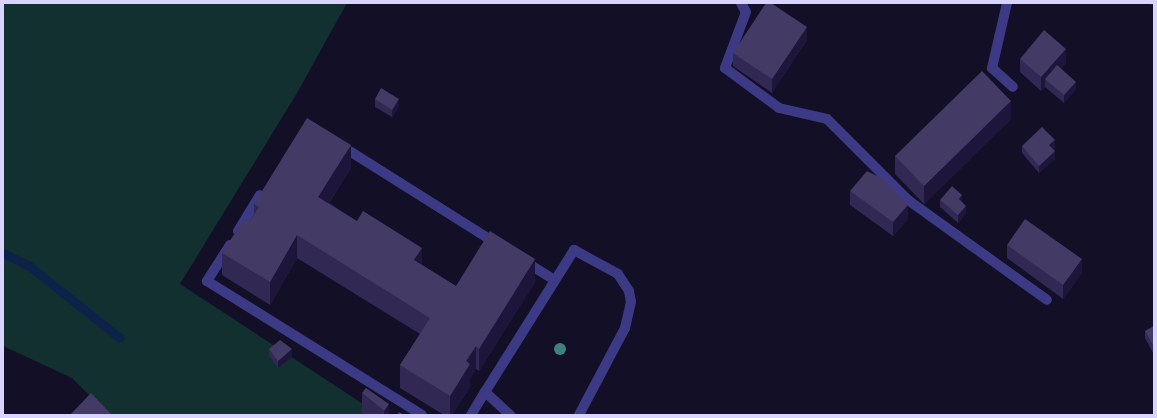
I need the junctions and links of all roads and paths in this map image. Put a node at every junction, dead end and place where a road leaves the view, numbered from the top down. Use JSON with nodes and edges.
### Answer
{"nodes":[{"id":1,"x":741,"y":3,"type":"edge"},
{"id":2,"x":1007,"y":3,"type":"edge"},
{"id":3,"x":1013,"y":87,"type":"dead end"},
{"id":4,"x":332,"y":140,"type":"edge"},
{"id":5,"x":264,"y":189,"type":"edge"},
{"id":6,"x":555,"y":280,"type":"junction"},
{"id":7,"x":1047,"y":300,"type":"dead end"},
{"id":8,"x":485,"y":392,"type":"junction"},
{"id":9,"x":422,"y":415,"type":"edge"},
{"id":10,"x":471,"y":415,"type":"edge"},
{"id":11,"x":510,"y":415,"type":"edge"},
{"id":12,"x":579,"y":415,"type":"edge"}],
"edges":[{"from":1,"to":7,"type":"lane"},
{"from":2,"to":3,"type":"lane"},
{"from":4,"to":6,"type":"lane"},
{"from":5,"to":9,"type":"lane"},
{"from":6,"to":8,"type":"lane"},
{"from":6,"to":12,"type":"lane"},
{"from":8,"to":10,"type":"lane"},
{"from":8,"to":11,"type":"lane"}]}
